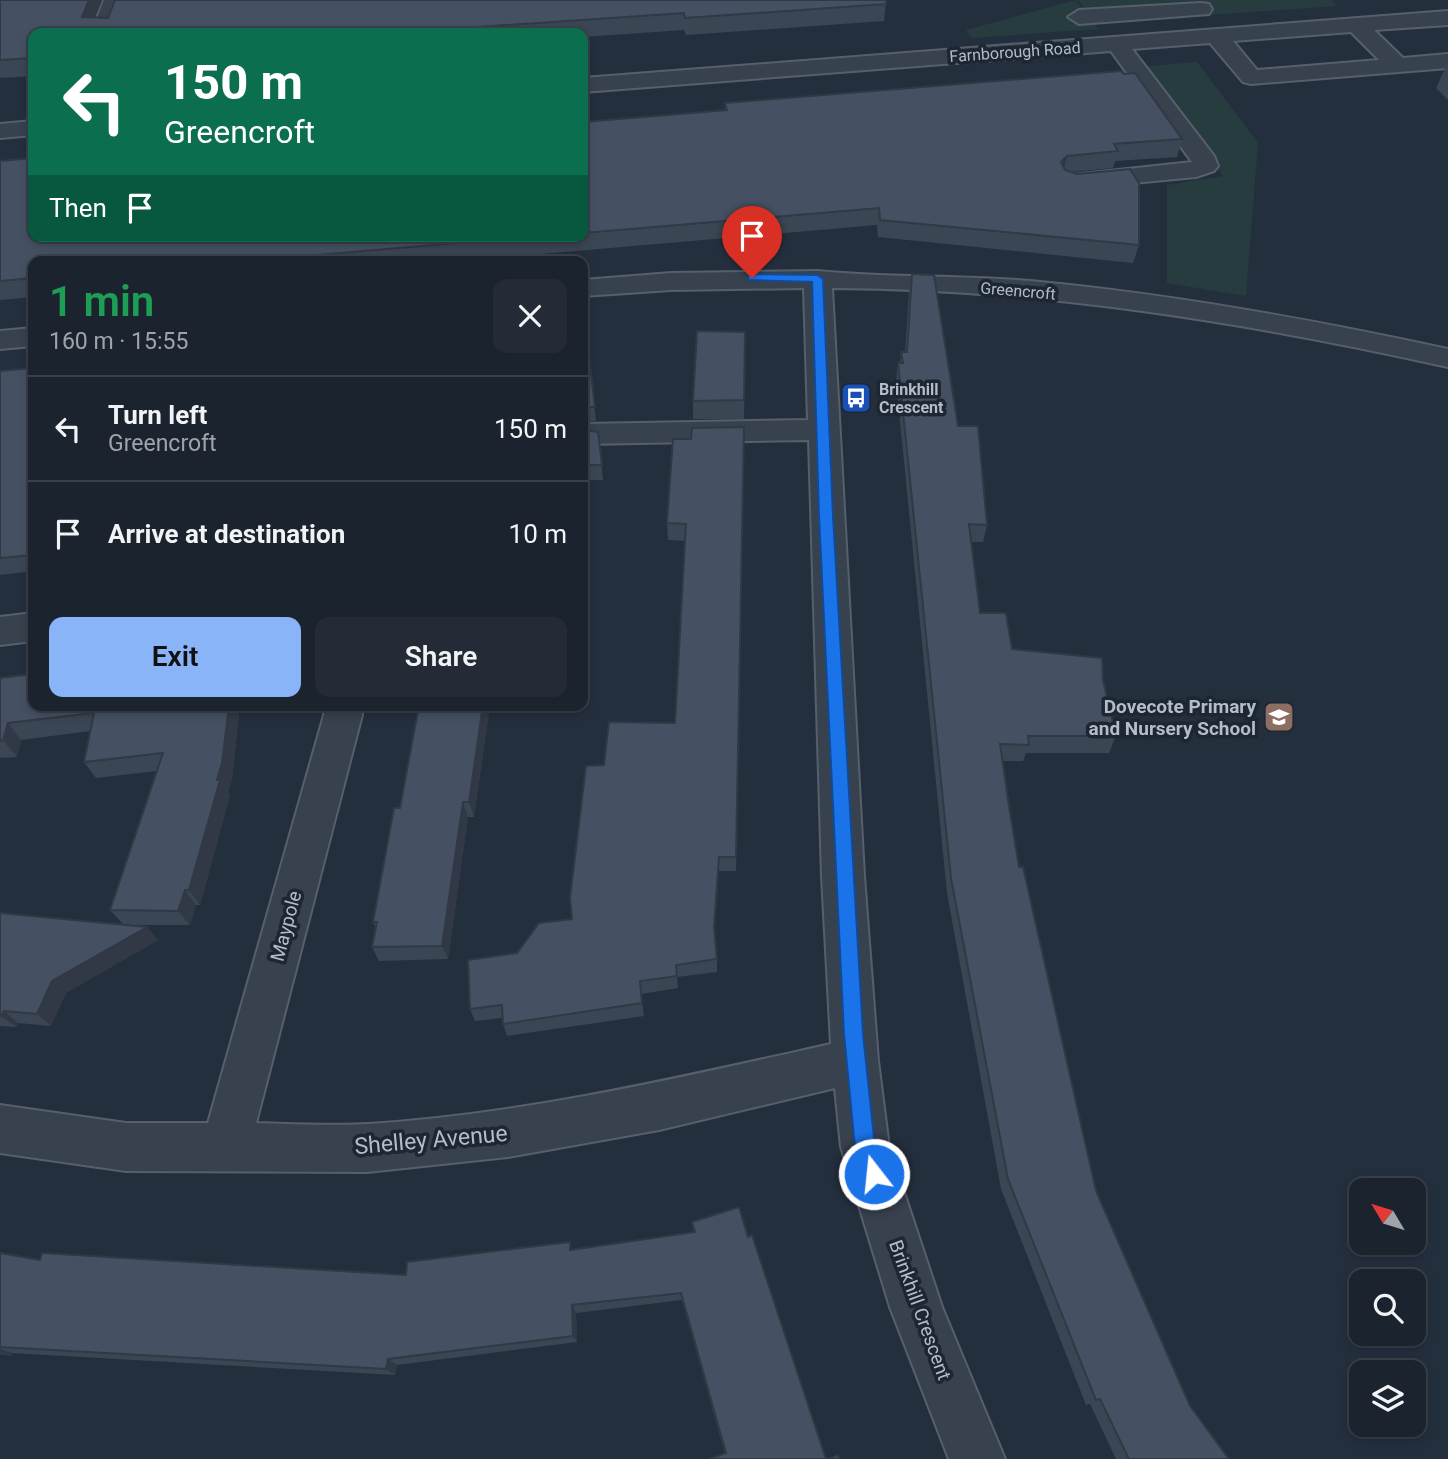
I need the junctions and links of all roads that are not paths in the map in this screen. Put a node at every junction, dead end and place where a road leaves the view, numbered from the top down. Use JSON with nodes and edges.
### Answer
{"nodes":[{"id":1,"x":115,"y":0,"type":"edge"},
{"id":2,"x":1201,"y":9,"type":"dead end"},
{"id":3,"x":1135,"y":13,"type":"junction"},
{"id":4,"x":1079,"y":18,"type":"dead end"},
{"id":5,"x":1448,"y":18,"type":"edge"},
{"id":6,"x":1356,"y":25,"type":"junction"},
{"id":7,"x":104,"y":28,"type":"edge"},
{"id":8,"x":1216,"y":36,"type":"junction"},
{"id":9,"x":1156,"y":41,"type":"junction"},
{"id":10,"x":1117,"y":44,"type":"junction"},
{"id":11,"x":1448,"y":61,"type":"edge"},
{"id":12,"x":1397,"y":65,"type":"junction"},
{"id":13,"x":588,"y":85,"type":"edge"},
{"id":14,"x":28,"y":128,"type":"edge"},
{"id":15,"x":0,"y":131,"type":"edge"},
{"id":16,"x":1072,"y":181,"type":"edge"},
{"id":17,"x":818,"y":279,"type":"junction"},
{"id":18,"x":588,"y":288,"type":"edge"},
{"id":19,"x":28,"y":337,"type":"edge"},
{"id":20,"x":0,"y":340,"type":"edge"},
{"id":21,"x":1448,"y":358,"type":"edge"},
{"id":22,"x":823,"y":431,"type":"junction"},
{"id":23,"x":588,"y":435,"type":"edge"},
{"id":24,"x":28,"y":628,"type":"edge"},
{"id":25,"x":0,"y":631,"type":"edge"},
{"id":26,"x":343,"y":711,"type":"edge"},
{"id":27,"x":855,"y":1060,"type":"junction"},
{"id":28,"x":0,"y":1129,"type":"edge"},
{"id":29,"x":226,"y":1146,"type":"junction"},
{"id":30,"x":977,"y":1459,"type":"edge"}],
"edges":[{"from":1,"to":7,"type":"street"},
{"from":2,"to":3,"type":"street"},
{"from":3,"to":4,"type":"street"},
{"from":3,"to":9,"type":"street"},
{"from":5,"to":6,"type":"street","name":"Farnborough Road"},
{"from":6,"to":8,"type":"street","name":"Farnborough Road"},
{"from":6,"to":12,"type":"street"},
{"from":8,"to":9,"type":"street","name":"Farnborough Road"},
{"from":8,"to":12,"type":"street"},
{"from":9,"to":10,"type":"street","name":"Farnborough Road"},
{"from":10,"to":13,"type":"street","name":"Farnborough Road"},
{"from":10,"to":16,"type":"street"},
{"from":11,"to":12,"type":"street"},
{"from":14,"to":15,"type":"street"},
{"from":17,"to":18,"type":"street","name":"Greencroft"},
{"from":17,"to":21,"type":"street","name":"Greencroft"},
{"from":17,"to":22,"type":"street","name":"Brinkhill Crescent"},
{"from":19,"to":20,"type":"street"},
{"from":22,"to":23,"type":"street"},
{"from":22,"to":27,"type":"street","name":"Brinkhill Crescent"},
{"from":24,"to":25,"type":"street"},
{"from":26,"to":29,"type":"street","name":"Maypole"},
{"from":27,"to":29,"type":"street","name":"Shelley Avenue"},
{"from":27,"to":30,"type":"street","name":"Brinkhill Crescent"},
{"from":28,"to":29,"type":"street","name":"Shelley Avenue"}]}
